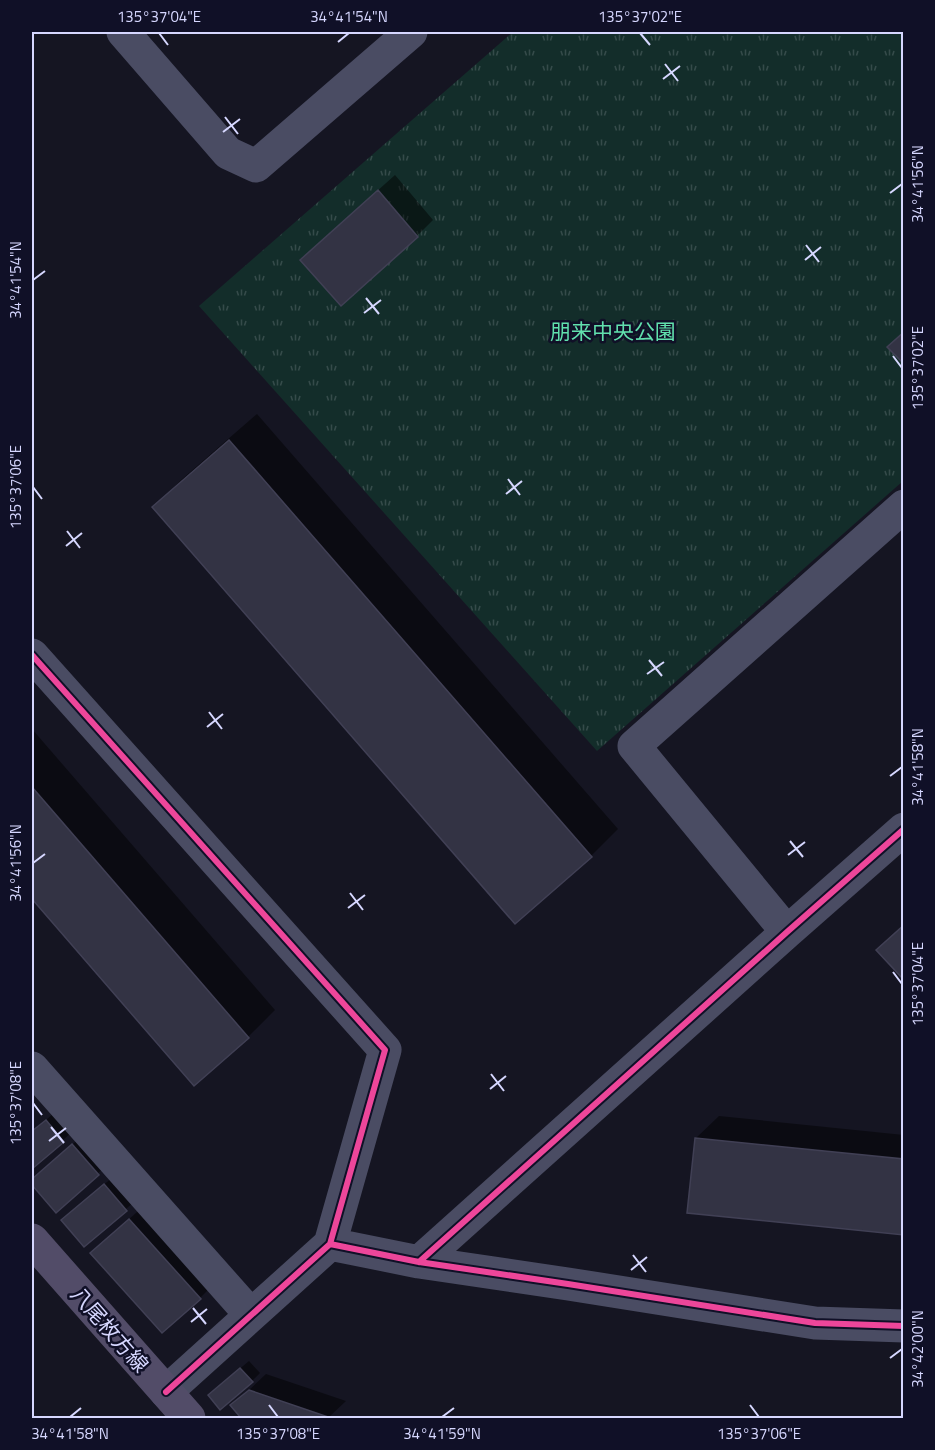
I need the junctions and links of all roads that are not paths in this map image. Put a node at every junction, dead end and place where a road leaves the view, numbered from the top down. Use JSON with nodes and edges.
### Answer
{"nodes":[{"id":1,"x":123,"y":32,"type":"edge"},
{"id":2,"x":411,"y":32,"type":"edge"},
{"id":3,"x":903,"y":506,"type":"edge"},
{"id":4,"x":32,"y":655,"type":"edge"},
{"id":5,"x":903,"y":829,"type":"edge"},
{"id":6,"x":787,"y":932,"type":"junction"},
{"id":7,"x":32,"y":1068,"type":"edge"},
{"id":8,"x":32,"y":1240,"type":"edge"},
{"id":9,"x":330,"y":1244,"type":"junction"},
{"id":10,"x":419,"y":1262,"type":"junction"},
{"id":11,"x":251,"y":1315,"type":"junction"},
{"id":12,"x":903,"y":1326,"type":"edge"},
{"id":13,"x":166,"y":1392,"type":"junction"},
{"id":14,"x":189,"y":1419,"type":"edge"}],
"edges":[{"from":1,"to":2,"type":"street"},
{"from":3,"to":6,"type":"street"},
{"from":4,"to":9,"type":"street"},
{"from":5,"to":6,"type":"street"},
{"from":6,"to":10,"type":"street"},
{"from":7,"to":11,"type":"street"},
{"from":8,"to":13,"type":"main road","name":"八尾枚方線"},
{"from":9,"to":10,"type":"street"},
{"from":9,"to":11,"type":"street"},
{"from":10,"to":12,"type":"street"},
{"from":11,"to":13,"type":"street"},
{"from":13,"to":14,"type":"main road","name":"八尾枚方線"}]}
